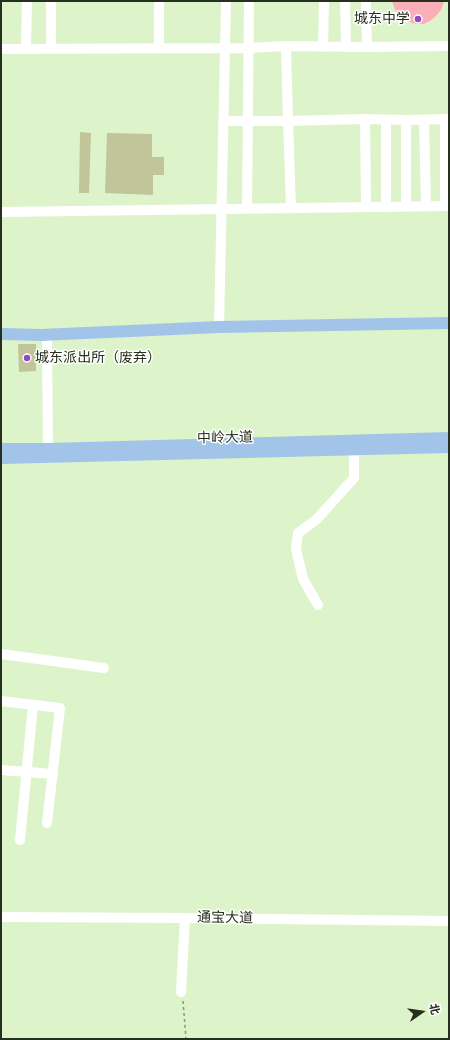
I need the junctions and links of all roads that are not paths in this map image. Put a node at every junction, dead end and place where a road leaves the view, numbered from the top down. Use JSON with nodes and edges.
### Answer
{"nodes":[{"id":1,"x":27,"y":1,"type":"edge"},
{"id":2,"x":51,"y":1,"type":"edge"},
{"id":3,"x":159,"y":1,"type":"edge"},
{"id":4,"x":226,"y":1,"type":"edge"},
{"id":5,"x":249,"y":1,"type":"edge"},
{"id":6,"x":324,"y":1,"type":"edge"},
{"id":7,"x":345,"y":1,"type":"edge"},
{"id":8,"x":366,"y":1,"type":"edge"},
{"id":9,"x":286,"y":46,"type":"junction"},
{"id":10,"x":449,"y":46,"type":"edge"},
{"id":11,"x":324,"y":47,"type":"junction"},
{"id":12,"x":346,"y":47,"type":"junction"},
{"id":13,"x":367,"y":47,"type":"junction"},
{"id":14,"x":159,"y":48,"type":"junction"},
{"id":15,"x":225,"y":48,"type":"junction"},
{"id":16,"x":248,"y":48,"type":"junction"},
{"id":17,"x":1,"y":49,"type":"edge"},
{"id":18,"x":26,"y":49,"type":"junction"},
{"id":19,"x":51,"y":49,"type":"junction"},
{"id":20,"x":365,"y":119,"type":"junction"},
{"id":21,"x":447,"y":119,"type":"edge"},
{"id":22,"x":386,"y":120,"type":"junction"},
{"id":23,"x":406,"y":120,"type":"junction"},
{"id":24,"x":424,"y":120,"type":"junction"},
{"id":25,"x":224,"y":121,"type":"junction"},
{"id":26,"x":248,"y":121,"type":"junction"},
{"id":27,"x":288,"y":121,"type":"junction"},
{"id":28,"x":406,"y":206,"type":"junction"},
{"id":29,"x":426,"y":206,"type":"junction"},
{"id":30,"x":447,"y":206,"type":"edge"},
{"id":31,"x":366,"y":207,"type":"junction"},
{"id":32,"x":386,"y":207,"type":"junction"},
{"id":33,"x":291,"y":208,"type":"junction"},
{"id":34,"x":222,"y":209,"type":"junction"},
{"id":35,"x":247,"y":209,"type":"junction"},
{"id":36,"x":1,"y":212,"type":"edge"},
{"id":37,"x":449,"y":323,"type":"edge"},
{"id":38,"x":220,"y":327,"type":"junction"},
{"id":39,"x":1,"y":334,"type":"edge"},
{"id":40,"x":47,"y":334,"type":"junction"},
{"id":41,"x":449,"y":438,"type":"edge"},
{"id":42,"x":449,"y":447,"type":"edge"},
{"id":43,"x":1,"y":449,"type":"edge"},
{"id":44,"x":354,"y":450,"type":"junction"},
{"id":45,"x":48,"y":453,"type":"junction"},
{"id":46,"x":1,"y":458,"type":"edge"},
{"id":47,"x":318,"y":605,"type":"dead end"},
{"id":48,"x":1,"y":654,"type":"edge"},
{"id":49,"x":104,"y":668,"type":"dead end"},
{"id":50,"x":1,"y":701,"type":"edge"},
{"id":51,"x":32,"y":705,"type":"junction"},
{"id":52,"x":1,"y":770,"type":"edge"},
{"id":53,"x":26,"y":773,"type":"junction"},
{"id":54,"x":52,"y":774,"type":"junction"},
{"id":55,"x":47,"y":823,"type":"dead end"},
{"id":56,"x":20,"y":840,"type":"dead end"},
{"id":57,"x":1,"y":917,"type":"edge"},
{"id":58,"x":186,"y":918,"type":"junction"},
{"id":59,"x":449,"y":921,"type":"edge"},
{"id":60,"x":182,"y":992,"type":"road end"}],
"edges":[{"from":1,"to":18,"type":"street"},
{"from":2,"to":19,"type":"street"},
{"from":3,"to":14,"type":"street"},
{"from":4,"to":15,"type":"street"},
{"from":5,"to":16,"type":"street"},
{"from":6,"to":11,"type":"street"},
{"from":7,"to":12,"type":"street"},
{"from":8,"to":13,"type":"street"},
{"from":9,"to":11,"type":"street"},
{"from":9,"to":16,"type":"street"},
{"from":9,"to":27,"type":"street"},
{"from":10,"to":13,"type":"street"},
{"from":11,"to":12,"type":"street"},
{"from":12,"to":13,"type":"street"},
{"from":14,"to":15,"type":"street"},
{"from":14,"to":19,"type":"street"},
{"from":15,"to":16,"type":"street"},
{"from":15,"to":25,"type":"street"},
{"from":16,"to":26,"type":"street"},
{"from":17,"to":18,"type":"street"},
{"from":18,"to":19,"type":"street"},
{"from":20,"to":22,"type":"street"},
{"from":20,"to":27,"type":"street"},
{"from":20,"to":31,"type":"street"},
{"from":21,"to":24,"type":"street"},
{"from":21,"to":30,"type":"street"},
{"from":22,"to":23,"type":"street"},
{"from":22,"to":32,"type":"street"},
{"from":23,"to":24,"type":"street"},
{"from":23,"to":28,"type":"street"},
{"from":24,"to":29,"type":"street"},
{"from":25,"to":26,"type":"street"},
{"from":25,"to":34,"type":"street"},
{"from":26,"to":27,"type":"street"},
{"from":26,"to":35,"type":"street"},
{"from":27,"to":33,"type":"street"},
{"from":28,"to":29,"type":"street"},
{"from":28,"to":32,"type":"street"},
{"from":29,"to":30,"type":"street"},
{"from":31,"to":32,"type":"street"},
{"from":31,"to":33,"type":"street"},
{"from":33,"to":35,"type":"street"},
{"from":34,"to":35,"type":"street"},
{"from":34,"to":36,"type":"street"},
{"from":34,"to":38,"type":"street"},
{"from":37,"to":38,"type":"main road"},
{"from":38,"to":40,"type":"main road"},
{"from":39,"to":40,"type":"main road"},
{"from":40,"to":45,"type":"street"},
{"from":41,"to":45,"type":"main road","name":"中岭大道"},
{"from":42,"to":44,"type":"main road","name":"中岭大道"},
{"from":43,"to":45,"type":"main road","name":"中岭大道"},
{"from":44,"to":45,"type":"main road","name":"中岭大道"},
{"from":44,"to":47,"type":"street"},
{"from":45,"to":46,"type":"main road","name":"中岭大道"},
{"from":48,"to":49,"type":"street"},
{"from":50,"to":51,"type":"street"},
{"from":51,"to":53,"type":"street"},
{"from":51,"to":54,"type":"street"},
{"from":52,"to":53,"type":"street"},
{"from":53,"to":54,"type":"street"},
{"from":53,"to":56,"type":"street"},
{"from":54,"to":55,"type":"street"},
{"from":57,"to":58,"type":"street","name":"通宝大道"},
{"from":58,"to":59,"type":"street","name":"通宝大道"},
{"from":58,"to":60,"type":"street"}]}
